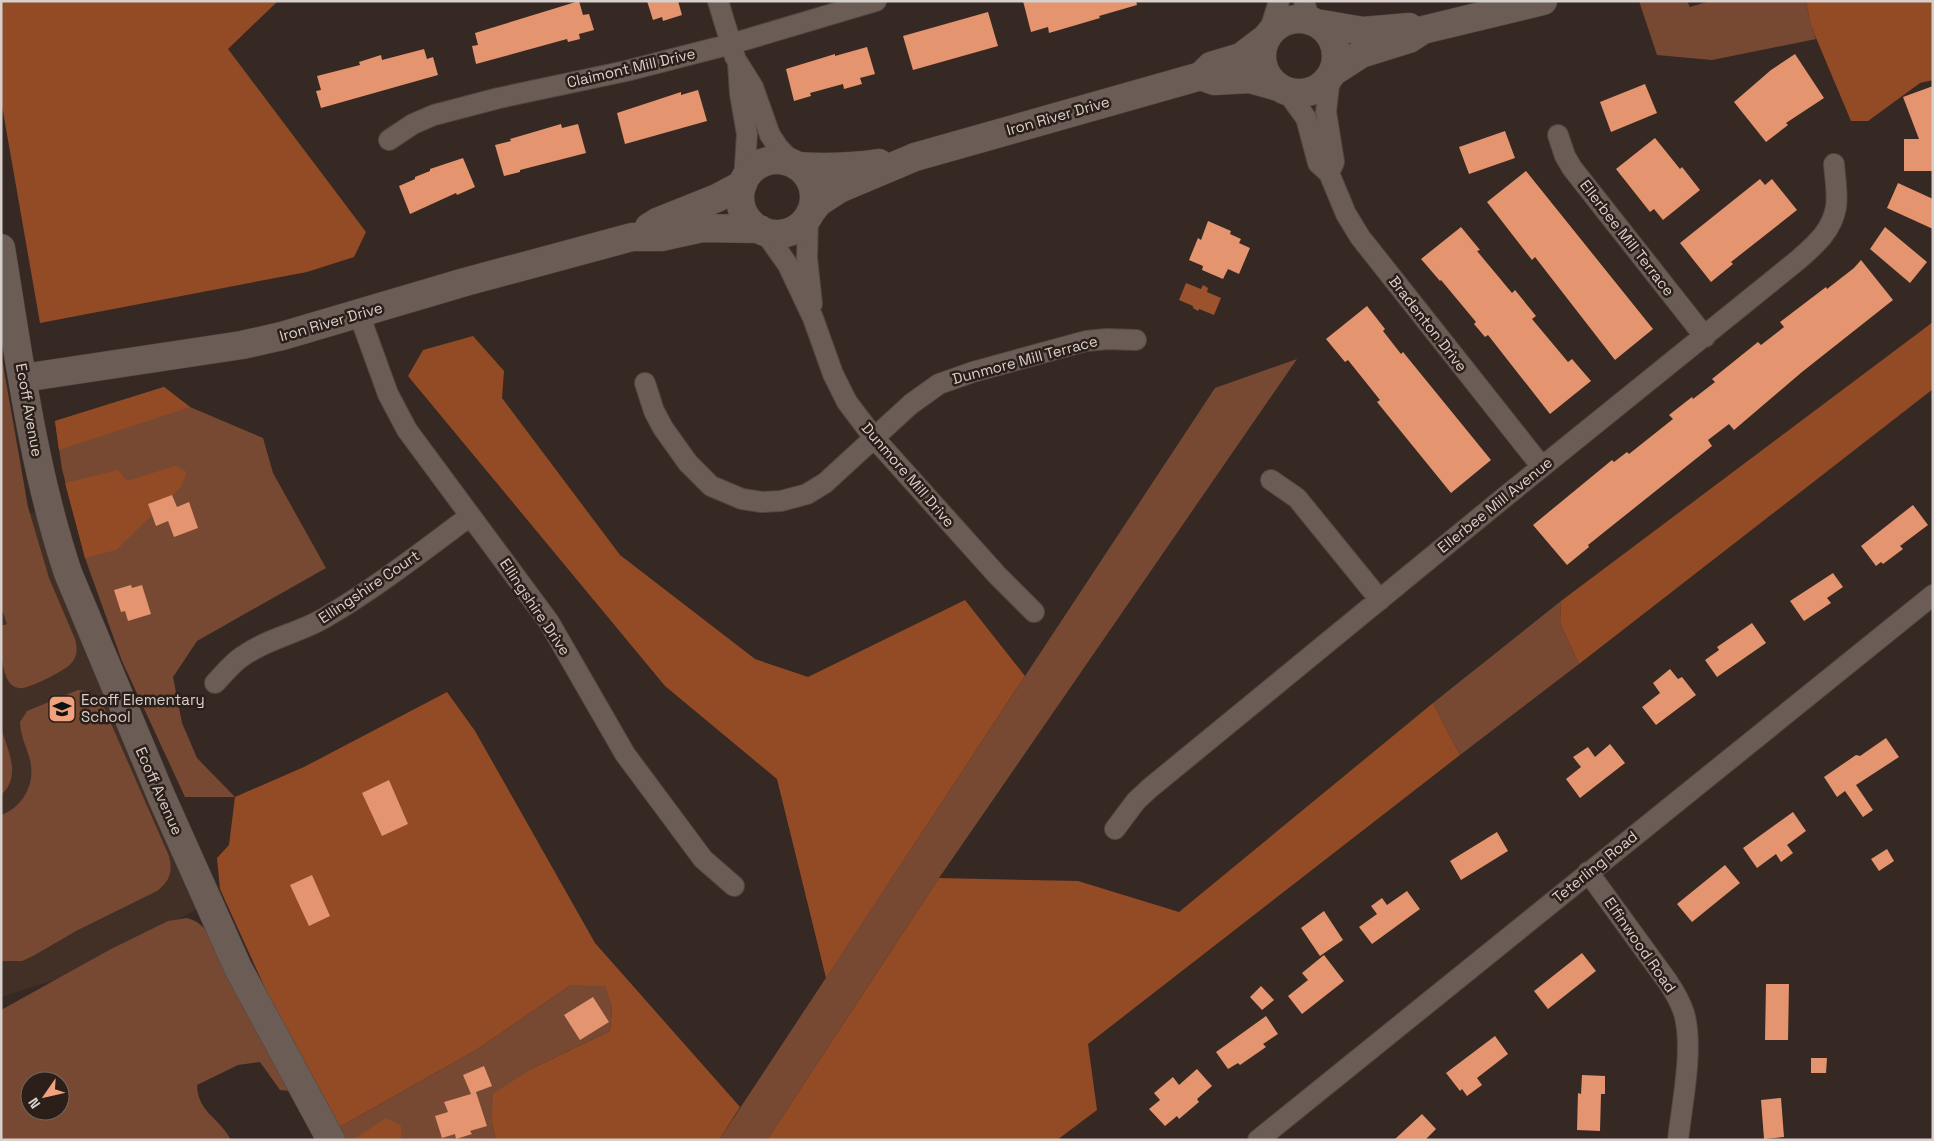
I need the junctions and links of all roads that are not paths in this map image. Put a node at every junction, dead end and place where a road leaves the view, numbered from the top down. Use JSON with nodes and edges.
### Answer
{"nodes":[{"id":1,"x":718,"y":1,"type":"edge"},
{"id":2,"x":876,"y":1,"type":"edge"},
{"id":3,"x":1279,"y":1,"type":"edge"},
{"id":4,"x":1543,"y":1,"type":"edge"},
{"id":5,"x":1310,"y":15,"type":"edge"},
{"id":6,"x":1422,"y":30,"type":"junction"},
{"id":7,"x":1268,"y":36,"type":"junction"},
{"id":8,"x":731,"y":44,"type":"junction"},
{"id":9,"x":738,"y":63,"type":"junction"},
{"id":10,"x":1331,"y":74,"type":"junction"},
{"id":11,"x":1201,"y":76,"type":"junction"},
{"id":12,"x":1282,"y":89,"type":"junction"},
{"id":13,"x":1558,"y":135,"type":"dead end"},
{"id":14,"x":389,"y":140,"type":"dead end"},
{"id":15,"x":914,"y":157,"type":"junction"},
{"id":16,"x":1834,"y":164,"type":"dead end"},
{"id":17,"x":795,"y":165,"type":"junction"},
{"id":18,"x":1329,"y":173,"type":"junction"},
{"id":19,"x":743,"y":183,"type":"junction"},
{"id":20,"x":809,"y":215,"type":"junction"},
{"id":21,"x":762,"y":230,"type":"junction"},
{"id":22,"x":632,"y":237,"type":"junction"},
{"id":23,"x":1,"y":248,"type":"edge"},
{"id":24,"x":359,"y":314,"type":"junction"},
{"id":25,"x":813,"y":318,"type":"junction"},
{"id":26,"x":1704,"y":336,"type":"junction"},
{"id":27,"x":1136,"y":340,"type":"dead end"},
{"id":28,"x":23,"y":378,"type":"junction"},
{"id":29,"x":645,"y":383,"type":"dead end"},
{"id":30,"x":875,"y":439,"type":"junction"},
{"id":31,"x":1542,"y":467,"type":"junction"},
{"id":32,"x":1271,"y":480,"type":"dead end"},
{"id":33,"x":470,"y":516,"type":"junction"},
{"id":34,"x":1933,"y":595,"type":"edge"},
{"id":35,"x":1380,"y":600,"type":"junction"},
{"id":36,"x":1034,"y":612,"type":"dead end"},
{"id":37,"x":215,"y":683,"type":"dead end"},
{"id":38,"x":1115,"y":829,"type":"dead end"},
{"id":39,"x":1588,"y":872,"type":"junction"},
{"id":40,"x":734,"y":886,"type":"dead end"},
{"id":41,"x":330,"y":1140,"type":"edge"},
{"id":42,"x":1258,"y":1140,"type":"edge"},
{"id":43,"x":1678,"y":1140,"type":"edge"}],
"edges":[{"from":1,"to":8,"type":"street"},
{"from":2,"to":8,"type":"street","name":"Claimont Mill Drive"},
{"from":3,"to":7,"type":"street"},
{"from":4,"to":6,"type":"street"},
{"from":5,"to":6,"type":"street"},
{"from":5,"to":7,"type":"street"},
{"from":5,"to":10,"type":"street"},
{"from":6,"to":10,"type":"street"},
{"from":7,"to":11,"type":"street","name":"Iron River Drive"},
{"from":7,"to":12,"type":"street"},
{"from":8,"to":9,"type":"street"},
{"from":8,"to":14,"type":"street","name":"Claimont Mill Drive"},
{"from":9,"to":17,"type":"street"},
{"from":9,"to":19,"type":"street"},
{"from":10,"to":12,"type":"street"},
{"from":10,"to":18,"type":"street","name":"Bradenton Drive"},
{"from":11,"to":12,"type":"street","name":"Iron River Drive"},
{"from":11,"to":15,"type":"street","name":"Iron River Drive"},
{"from":12,"to":18,"type":"street","name":"Bradenton Drive"},
{"from":13,"to":26,"type":"street","name":"Ellerbee Mill Terrace"},
{"from":15,"to":17,"type":"street","name":"Iron River Drive"},
{"from":15,"to":20,"type":"street","name":"Iron River Drive"},
{"from":16,"to":26,"type":"street","name":"Ellerbee Mill Avenue"},
{"from":17,"to":19,"type":"street"},
{"from":17,"to":20,"type":"street"},
{"from":18,"to":31,"type":"street","name":"Bradenton Drive"},
{"from":19,"to":21,"type":"street"},
{"from":19,"to":22,"type":"street","name":"Iron River Drive"},
{"from":20,"to":21,"type":"street"},
{"from":20,"to":25,"type":"street","name":"Dunmore Mill Drive"},
{"from":21,"to":22,"type":"street","name":"Iron River Drive"},
{"from":21,"to":25,"type":"street","name":"Dunmore Mill Drive"},
{"from":22,"to":24,"type":"street","name":"Iron River Drive"},
{"from":23,"to":28,"type":"street","name":"Ecoff Avenue"},
{"from":24,"to":28,"type":"street","name":"Iron River Drive"},
{"from":24,"to":33,"type":"street","name":"Ellingshire Drive"},
{"from":25,"to":30,"type":"street","name":"Dunmore Mill Drive"},
{"from":26,"to":31,"type":"street","name":"Ellerbee Mill Avenue"},
{"from":27,"to":30,"type":"street","name":"Dunmore Mill Terrace"},
{"from":28,"to":41,"type":"street","name":"Ecoff Avenue"},
{"from":29,"to":30,"type":"street","name":"Dunmore Mill Terrace"},
{"from":30,"to":36,"type":"street","name":"Dunmore Mill Drive"},
{"from":31,"to":35,"type":"street","name":"Ellerbee Mill Avenue"},
{"from":32,"to":35,"type":"street"},
{"from":33,"to":37,"type":"street","name":"Ellingshire Court"},
{"from":33,"to":40,"type":"street","name":"Ellingshire Drive"},
{"from":34,"to":39,"type":"street","name":"Teterling Road"},
{"from":35,"to":38,"type":"street","name":"Ellerbee Mill Avenue"},
{"from":39,"to":42,"type":"street","name":"Teterling Road"},
{"from":39,"to":43,"type":"street","name":"Elfinwood Road"}]}
